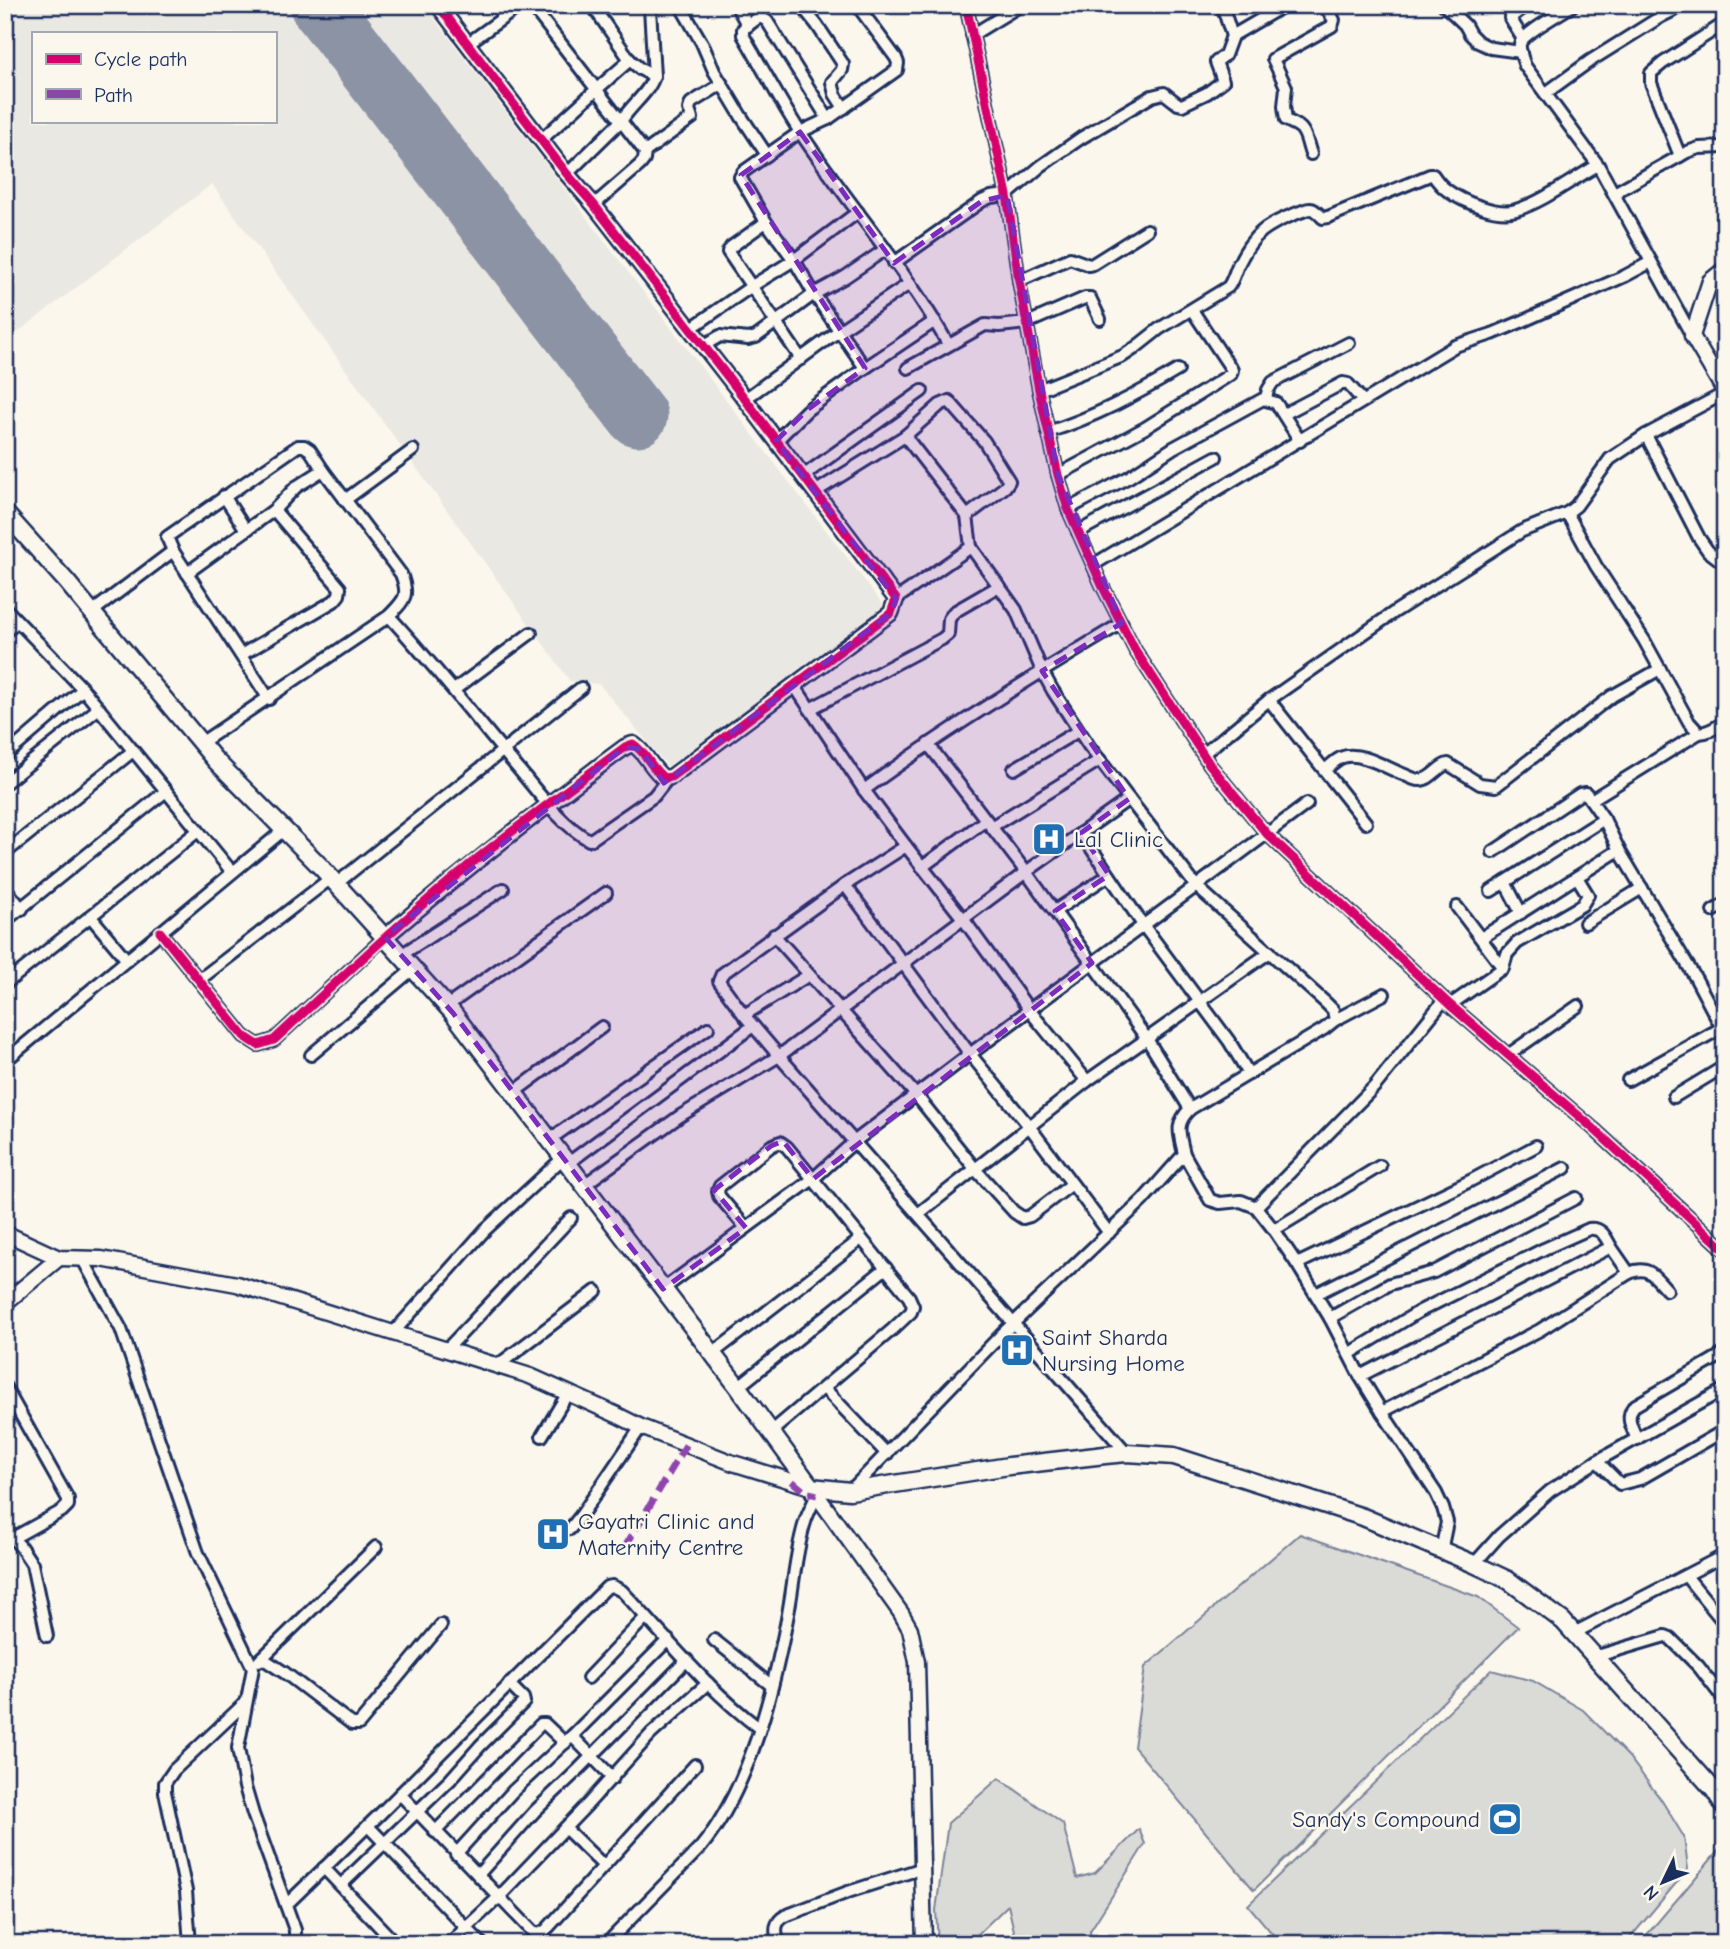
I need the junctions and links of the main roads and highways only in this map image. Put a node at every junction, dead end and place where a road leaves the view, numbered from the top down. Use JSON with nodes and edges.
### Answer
{"nodes":[{"id":1,"x":5,"y":513,"type":"edge"},
{"id":2,"x":1719,"y":1786,"type":"edge"},
{"id":3,"x":1725,"y":1807,"type":"edge"}],
"edges":[{"from":1,"to":2,"type":"main road"},
{"from":2,"to":3,"type":"main road"}]}
